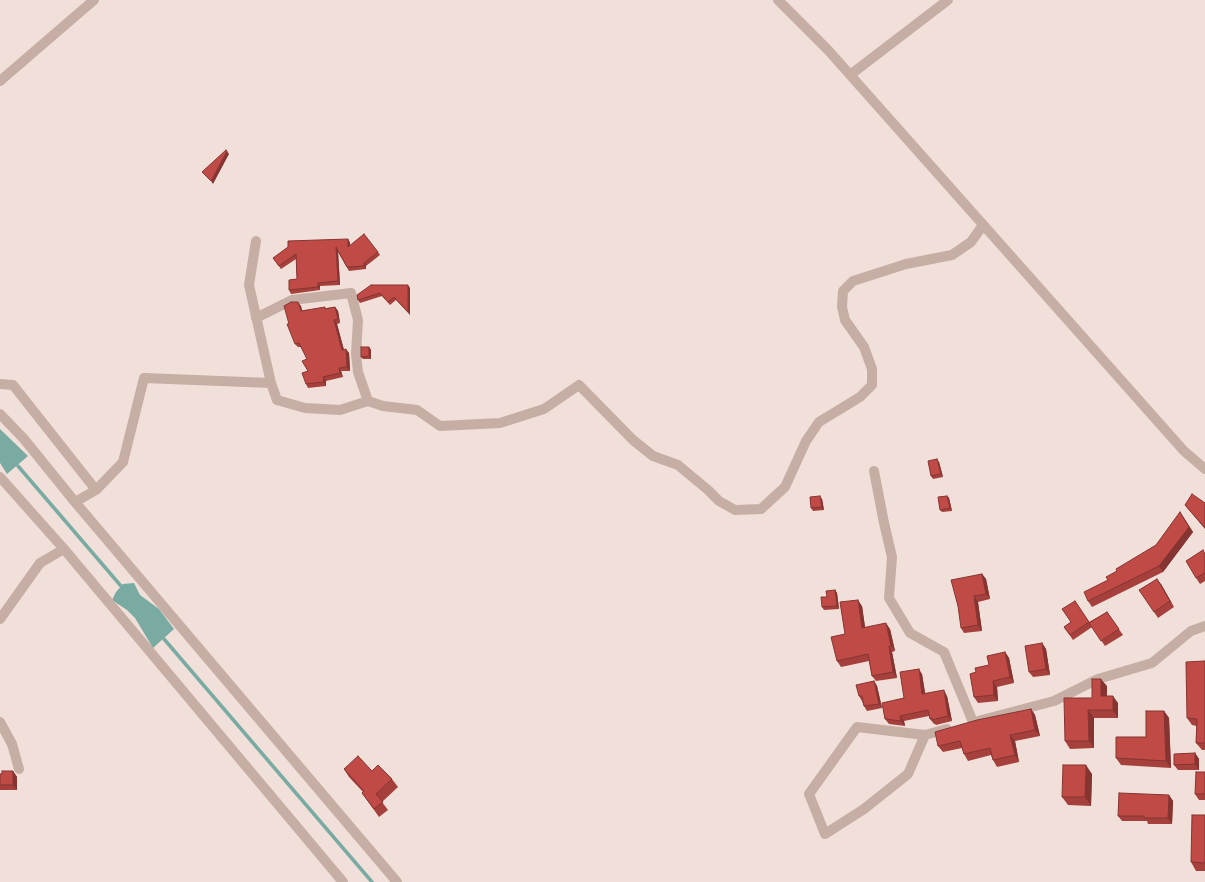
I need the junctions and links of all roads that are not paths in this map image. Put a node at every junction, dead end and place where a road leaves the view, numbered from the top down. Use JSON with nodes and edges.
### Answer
{"nodes":[{"id":1,"x":94,"y":0,"type":"edge"},
{"id":2,"x":778,"y":0,"type":"edge"},
{"id":3,"x":948,"y":0,"type":"edge"},
{"id":4,"x":850,"y":75,"type":"junction"},
{"id":5,"x":0,"y":81,"type":"edge"},
{"id":6,"x":983,"y":225,"type":"junction"},
{"id":7,"x":256,"y":241,"type":"dead end"},
{"id":8,"x":256,"y":318,"type":"junction"},
{"id":9,"x":270,"y":383,"type":"junction"},
{"id":10,"x":0,"y":384,"type":"edge"},
{"id":11,"x":368,"y":401,"type":"junction"},
{"id":12,"x":0,"y":414,"type":"edge"},
{"id":13,"x":1205,"y":469,"type":"edge"},
{"id":14,"x":874,"y":471,"type":"dead end"},
{"id":15,"x":0,"y":477,"type":"edge"},
{"id":16,"x":96,"y":490,"type":"junction"},
{"id":17,"x":75,"y":502,"type":"junction"},
{"id":18,"x":64,"y":549,"type":"junction"},
{"id":19,"x":0,"y":619,"type":"edge"},
{"id":20,"x":1205,"y":626,"type":"edge"},
{"id":21,"x":0,"y":722,"type":"edge"},
{"id":22,"x":966,"y":724,"type":"junction"},
{"id":23,"x":925,"y":735,"type":"junction"},
{"id":24,"x":19,"y":769,"type":"dead end"},
{"id":25,"x":343,"y":882,"type":"edge"},
{"id":26,"x":397,"y":882,"type":"edge"}],
"edges":[{"from":1,"to":5,"type":"street"},
{"from":2,"to":4,"type":"street"},
{"from":3,"to":4,"type":"street"},
{"from":4,"to":6,"type":"street"},
{"from":6,"to":11,"type":"street"},
{"from":6,"to":13,"type":"street"},
{"from":7,"to":8,"type":"street"},
{"from":8,"to":9,"type":"street"},
{"from":8,"to":11,"type":"street"},
{"from":9,"to":11,"type":"street"},
{"from":9,"to":16,"type":"street"},
{"from":10,"to":16,"type":"street"},
{"from":12,"to":17,"type":"street"},
{"from":14,"to":22,"type":"street"},
{"from":15,"to":18,"type":"street"},
{"from":16,"to":17,"type":"street"},
{"from":17,"to":26,"type":"street"},
{"from":18,"to":19,"type":"street"},
{"from":18,"to":25,"type":"street"},
{"from":20,"to":22,"type":"street"},
{"from":21,"to":24,"type":"street"},
{"from":22,"to":23,"type":"street"},
{"from":23,"to":23,"type":"street"}]}
